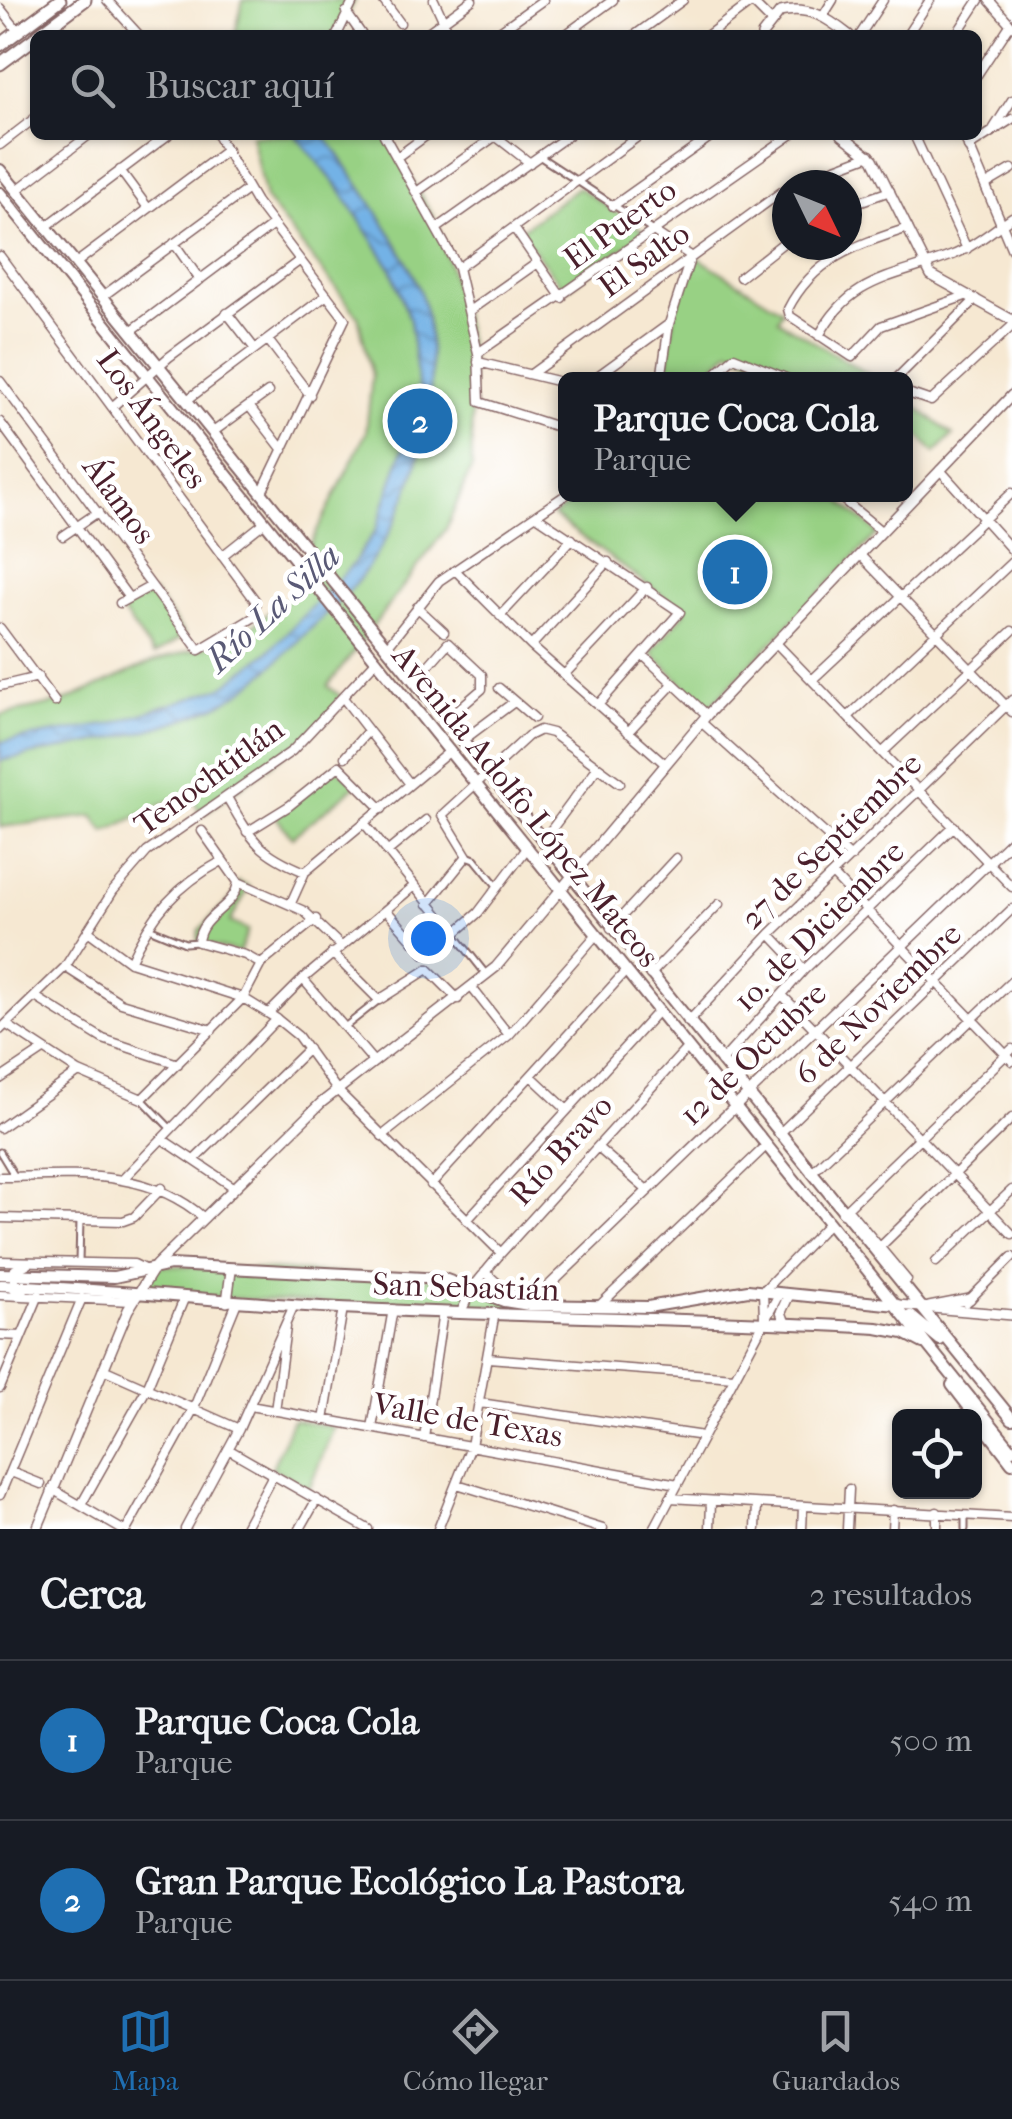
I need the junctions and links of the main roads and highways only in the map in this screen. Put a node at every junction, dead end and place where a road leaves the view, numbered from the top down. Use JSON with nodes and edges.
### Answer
{"nodes":[{"id":1,"x":60,"y":0,"type":"edge"},
{"id":2,"x":85,"y":0,"type":"edge"},
{"id":3,"x":45,"y":30,"type":"edge"},
{"id":4,"x":30,"y":41,"type":"edge"},
{"id":5,"x":0,"y":44,"type":"edge"},
{"id":6,"x":0,"y":64,"type":"edge"},
{"id":7,"x":0,"y":170,"type":"edge"},
{"id":8,"x":0,"y":193,"type":"edge"},
{"id":9,"x":43,"y":222,"type":"junction"},
{"id":10,"x":28,"y":228,"type":"junction"},
{"id":11,"x":0,"y":1274,"type":"edge"},
{"id":12,"x":14,"y":1280,"type":"junction"},
{"id":13,"x":876,"y":1280,"type":"junction"},
{"id":14,"x":0,"y":1285,"type":"edge"},
{"id":15,"x":863,"y":1301,"type":"junction"},
{"id":16,"x":898,"y":1306,"type":"junction"},
{"id":17,"x":930,"y":1349,"type":"junction"},
{"id":18,"x":952,"y":1350,"type":"junction"},
{"id":19,"x":944,"y":1365,"type":"junction"},
{"id":20,"x":1010,"y":1413,"type":"edge"},
{"id":21,"x":1012,"y":1450,"type":"edge"},
{"id":22,"x":1012,"y":1463,"type":"edge"}],
"edges":[{"from":1,"to":5,"type":"main road"},
{"from":2,"to":3,"type":"main road"},
{"from":4,"to":6,"type":"main road"},
{"from":7,"to":9,"type":"main road","name":"Avenida Adolfo López Mateos"},
{"from":8,"to":10,"type":"main road","name":"Avenida Adolfo López Mateos"},
{"from":9,"to":10,"type":"main road"},
{"from":9,"to":18,"type":"main road","name":"Avenida Adolfo López Mateos"},
{"from":10,"to":13,"type":"main road","name":"Avenida Adolfo López Mateos"},
{"from":11,"to":12,"type":"main road","name":"San Sebastián"},
{"from":12,"to":14,"type":"main road","name":"San Sebastián"},
{"from":12,"to":15,"type":"main road","name":"San Sebastián"},
{"from":12,"to":17,"type":"main road","name":"San Sebastián"},
{"from":13,"to":15,"type":"main road"},
{"from":13,"to":16,"type":"main road","name":"Avenida Adolfo López Mateos"},
{"from":15,"to":16,"type":"main road","name":"San Sebastián"},
{"from":16,"to":17,"type":"main road","name":"Avenida Adolfo López Mateos"},
{"from":16,"to":18,"type":"main road"},
{"from":17,"to":18,"type":"main road"},
{"from":17,"to":19,"type":"main road","name":"Avenida Adolfo López Mateos"},
{"from":18,"to":20,"type":"main road","name":"Avenida Adolfo López Mateos"},
{"from":19,"to":21,"type":"main road","name":"Avenida Adolfo López Mateos"},
{"from":19,"to":22,"type":"main road"}]}
